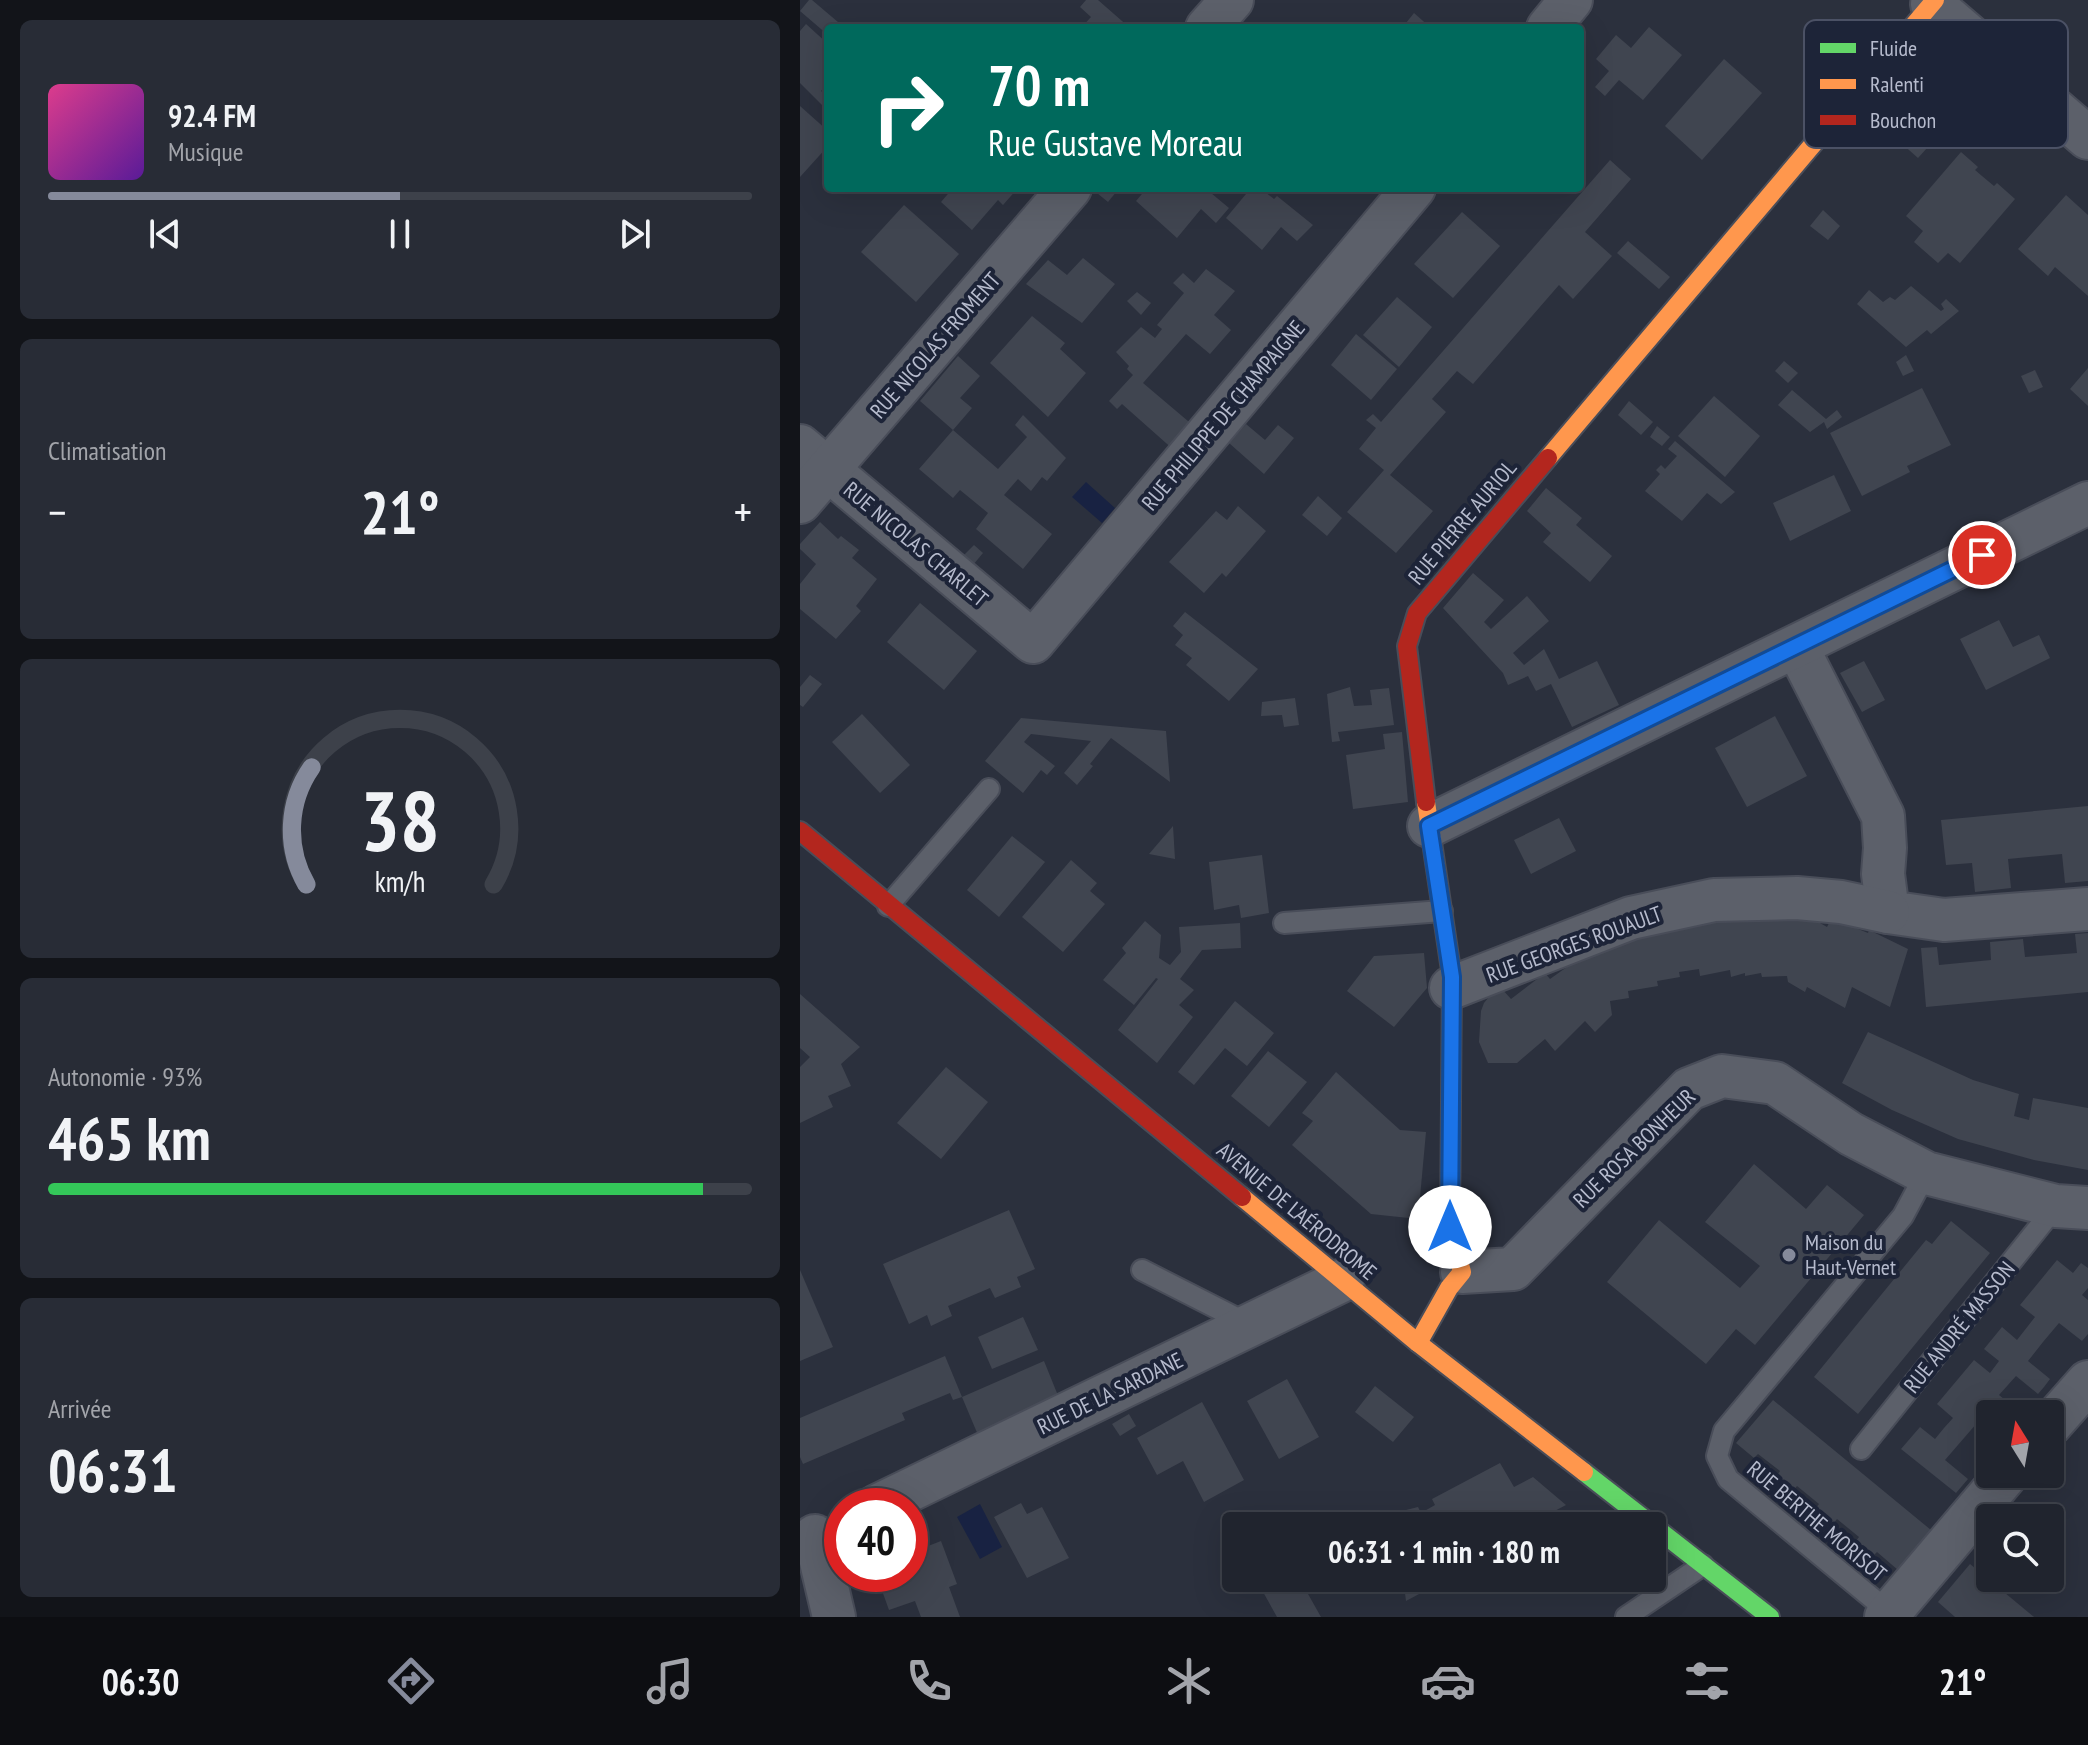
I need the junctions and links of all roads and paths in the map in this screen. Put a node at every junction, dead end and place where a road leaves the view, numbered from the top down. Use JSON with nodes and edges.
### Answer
{"nodes":[{"id":1,"x":1232,"y":0,"type":"edge"},
{"id":2,"x":1571,"y":0,"type":"edge"},
{"id":3,"x":1931,"y":1,"type":"edge"},
{"id":4,"x":1915,"y":20,"type":"edge"},
{"id":5,"x":1953,"y":20,"type":"edge"},
{"id":6,"x":1211,"y":24,"type":"edge"},
{"id":7,"x":1551,"y":24,"type":"edge"},
{"id":8,"x":2068,"y":121,"type":"edge"},
{"id":9,"x":2088,"y":138,"type":"edge"},
{"id":10,"x":1808,"y":148,"type":"edge"},
{"id":11,"x":1066,"y":192,"type":"edge"},
{"id":12,"x":1411,"y":192,"type":"edge"},
{"id":13,"x":814,"y":458,"type":"edge"},
{"id":14,"x":800,"y":502,"type":"edge"},
{"id":15,"x":2088,"y":503,"type":"edge"},
{"id":16,"x":1033,"y":642,"type":"joint"},
{"id":17,"x":1797,"y":647,"type":"junction"},
{"id":18,"x":989,"y":789,"type":"dead end"},
{"id":19,"x":1429,"y":826,"type":"junction"},
{"id":20,"x":800,"y":831,"type":"edge"},
{"id":21,"x":888,"y":906,"type":"junction"},
{"id":22,"x":2088,"y":909,"type":"edge"},
{"id":23,"x":1442,"y":911,"type":"junction"},
{"id":24,"x":1888,"y":912,"type":"junction"},
{"id":25,"x":1284,"y":923,"type":"dead end"},
{"id":26,"x":1451,"y":988,"type":"junction"},
{"id":27,"x":1926,"y":1173,"type":"junction"},
{"id":28,"x":2072,"y":1207,"type":"edge"},
{"id":29,"x":1142,"y":1270,"type":"dead end"},
{"id":30,"x":1462,"y":1272,"type":"junction"},
{"id":31,"x":1343,"y":1280,"type":"junction"},
{"id":32,"x":1250,"y":1325,"type":"junction"},
{"id":33,"x":1418,"y":1343,"type":"junction"},
{"id":34,"x":2088,"y":1382,"type":"edge"},
{"id":35,"x":2064,"y":1409,"type":"edge"},
{"id":36,"x":1861,"y":1449,"type":"dead end"},
{"id":37,"x":914,"y":1488,"type":"edge"},
{"id":38,"x":1995,"y":1488,"type":"edge"},
{"id":39,"x":819,"y":1534,"type":"edge"},
{"id":40,"x":1703,"y":1565,"type":"junction"},
{"id":41,"x":1890,"y":1615,"type":"edge"},
{"id":42,"x":834,"y":1617,"type":"edge"},
{"id":43,"x":1626,"y":1617,"type":"edge"},
{"id":44,"x":1770,"y":1617,"type":"edge"}],
"edges":[{"from":1,"to":6,"type":"street"},
{"from":2,"to":7,"type":"street"},
{"from":3,"to":4,"type":"street","name":"RUE PIERRE AURIOL"},
{"from":3,"to":5,"type":"street"},
{"from":8,"to":9,"type":"street"},
{"from":10,"to":19,"type":"street","name":"RUE PIERRE AURIOL"},
{"from":11,"to":13,"type":"street","name":"RUE NICOLAS FROMENT"},
{"from":12,"to":16,"type":"street","name":"RUE PHILIPPE DE CHAMPAIGNE"},
{"from":13,"to":14,"type":"street","name":"RUE NICOLAS FROMENT"},
{"from":13,"to":16,"type":"street","name":"RUE NICOLAS CHARLET"},
{"from":15,"to":17,"type":"street"},
{"from":17,"to":19,"type":"street"},
{"from":17,"to":24,"type":"street"},
{"from":18,"to":21,"type":"lane"},
{"from":19,"to":23,"type":"street","name":"RUE PIERRE AURIOL"},
{"from":20,"to":21,"type":"street","name":"AVENUE DE L'AÉRODROME"},
{"from":21,"to":31,"type":"street","name":"AVENUE DE L'AÉRODROME"},
{"from":22,"to":24,"type":"street","name":"RUE GEORGES ROUAULT"},
{"from":23,"to":25,"type":"lane"},
{"from":23,"to":26,"type":"street","name":"RUE PIERRE AURIOL"},
{"from":24,"to":26,"type":"street","name":"RUE GEORGES ROUAULT"},
{"from":26,"to":30,"type":"street","name":"RUE PIERRE AURIOL"},
{"from":27,"to":28,"type":"street","name":"RUE ROSA BONHEUR"},
{"from":27,"to":30,"type":"street","name":"RUE ROSA BONHEUR"},
{"from":27,"to":41,"type":"lane","name":"RUE BERTHE MORISOT"},
{"from":28,"to":36,"type":"lane","name":"RUE ANDRÉ MASSON"},
{"from":29,"to":32,"type":"lane"},
{"from":30,"to":33,"type":"street"},
{"from":31,"to":32,"type":"street","name":"RUE DE LA SARDANE"},
{"from":31,"to":33,"type":"street","name":"AVENUE DE L'AÉRODROME"},
{"from":32,"to":37,"type":"street","name":"RUE DE LA SARDANE"},
{"from":33,"to":40,"type":"street","name":"AVENUE DE L'AÉRODROME"},
{"from":34,"to":35,"type":"street"},
{"from":38,"to":41,"type":"street"},
{"from":39,"to":42,"type":"street"},
{"from":40,"to":43,"type":"lane"},
{"from":40,"to":44,"type":"street","name":"AVENUE DE L'AÉRODROME"}]}
